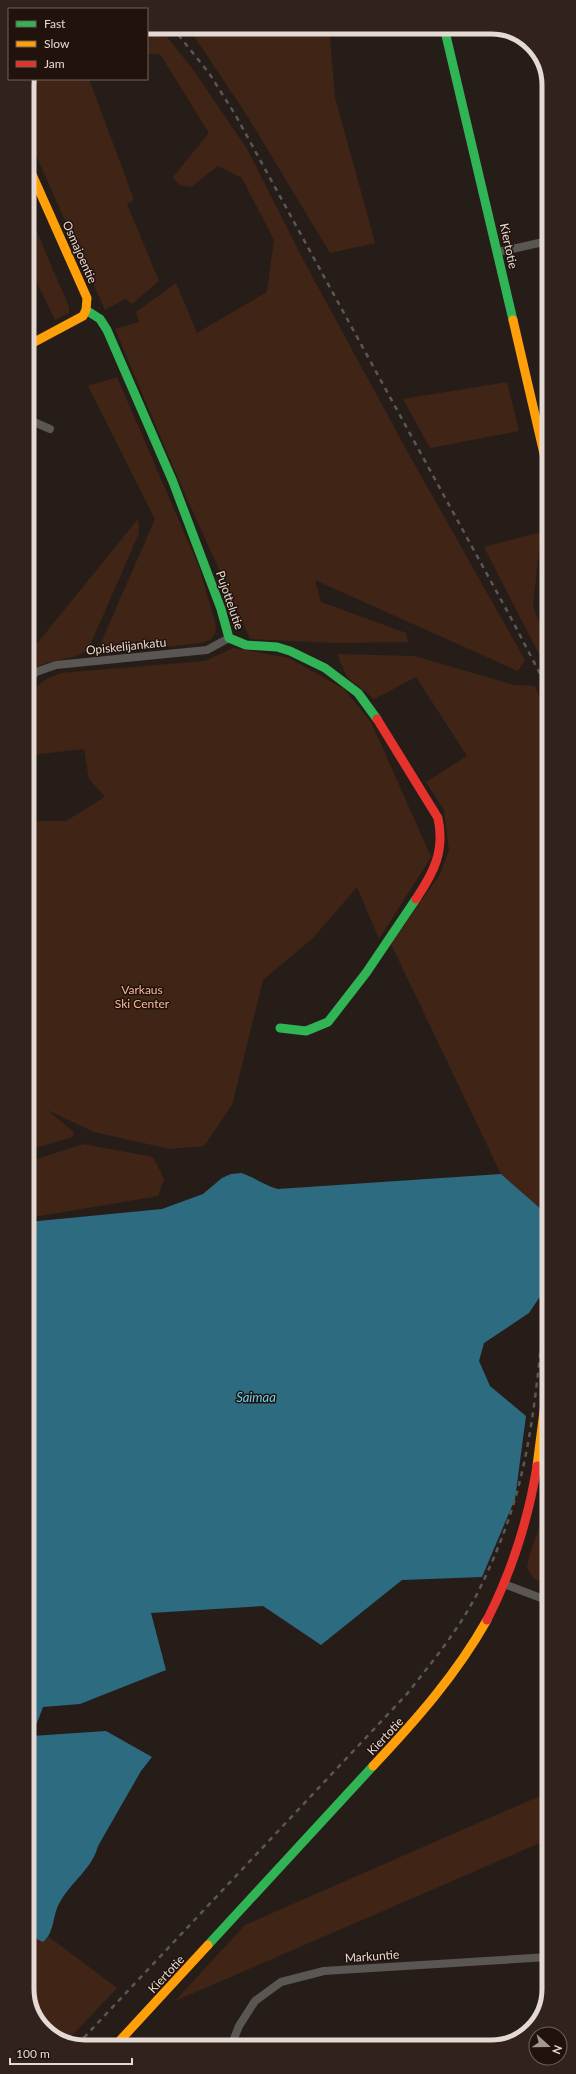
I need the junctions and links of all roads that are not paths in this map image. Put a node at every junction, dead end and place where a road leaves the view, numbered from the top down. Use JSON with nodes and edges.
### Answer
{"nodes":[{"id":1,"x":446,"y":34,"type":"edge"},
{"id":2,"x":34,"y":179,"type":"edge"},
{"id":3,"x":542,"y":242,"type":"edge"},
{"id":4,"x":498,"y":252,"type":"junction"},
{"id":5,"x":86,"y":310,"type":"junction"},
{"id":6,"x":34,"y":342,"type":"edge"},
{"id":7,"x":34,"y":422,"type":"edge"},
{"id":8,"x":50,"y":430,"type":"dead end"},
{"id":9,"x":542,"y":445,"type":"edge"},
{"id":10,"x":229,"y":638,"type":"junction"},
{"id":11,"x":34,"y":674,"type":"edge"},
{"id":12,"x":280,"y":1028,"type":"dead end"},
{"id":13,"x":542,"y":1421,"type":"edge"},
{"id":14,"x":504,"y":1584,"type":"junction"},
{"id":15,"x":542,"y":1598,"type":"edge"},
{"id":16,"x":542,"y":1957,"type":"edge"},
{"id":17,"x":120,"y":2040,"type":"edge"},
{"id":18,"x":233,"y":2040,"type":"edge"}],
"edges":[{"from":1,"to":4,"type":"street","name":"Kiertotie"},
{"from":2,"to":5,"type":"street","name":"Osmajoentie"},
{"from":3,"to":4,"type":"street"},
{"from":4,"to":9,"type":"street","name":"Kiertotie"},
{"from":5,"to":6,"type":"street"},
{"from":5,"to":10,"type":"street","name":"Pujottelutie"},
{"from":7,"to":8,"type":"street"},
{"from":10,"to":11,"type":"street","name":"Opiskelijankatu"},
{"from":10,"to":12,"type":"street","name":"Pujottelutie"},
{"from":13,"to":14,"type":"street","name":"Kiertotie"},
{"from":14,"to":15,"type":"street"},
{"from":14,"to":17,"type":"street","name":"Kiertotie"},
{"from":16,"to":18,"type":"street","name":"Markuntie"}]}
